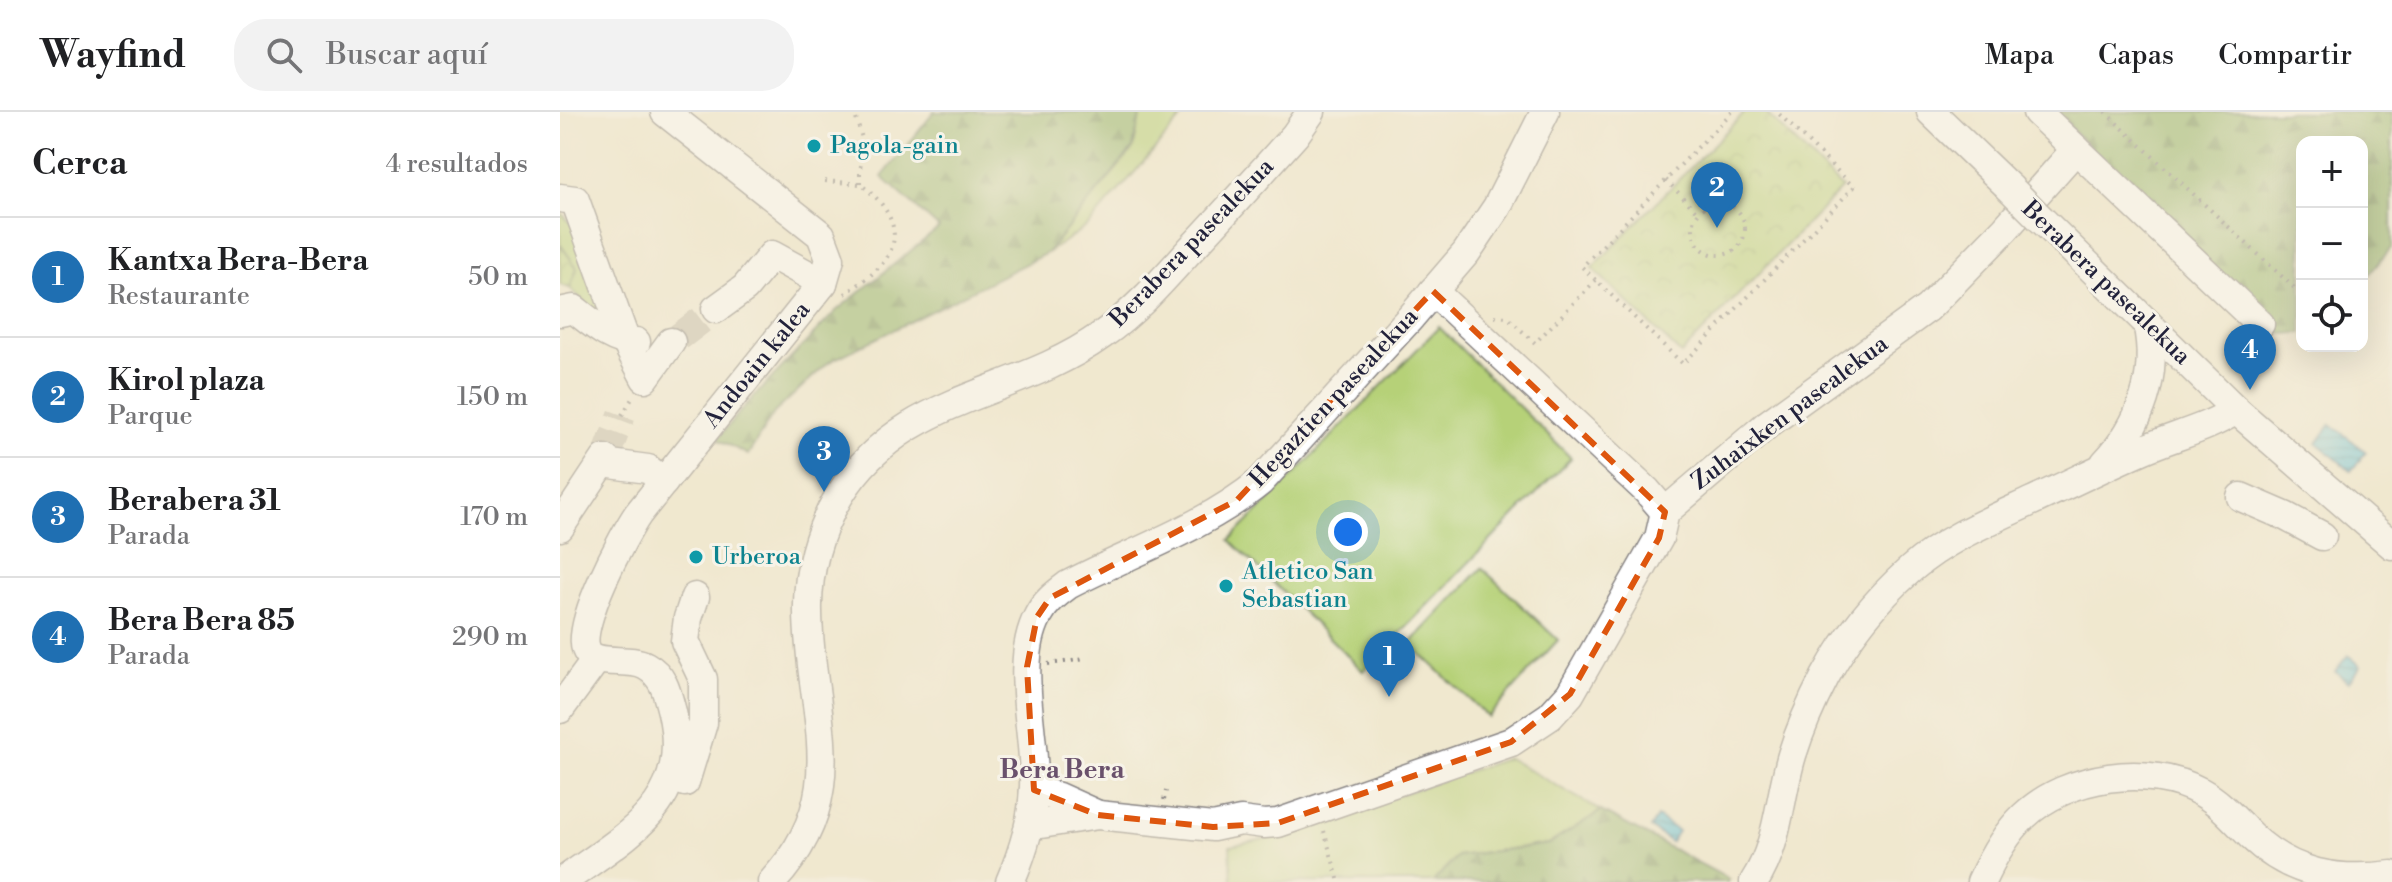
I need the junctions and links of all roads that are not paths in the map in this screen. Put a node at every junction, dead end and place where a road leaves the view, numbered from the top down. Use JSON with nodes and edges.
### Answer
{"nodes":[{"id":1,"x":665,"y":112,"type":"edge"},
{"id":2,"x":1311,"y":112,"type":"edge"},
{"id":3,"x":1545,"y":112,"type":"edge"},
{"id":4,"x":1931,"y":112,"type":"edge"},
{"id":5,"x":2037,"y":112,"type":"edge"},
{"id":6,"x":2076,"y":149,"type":"junction"},
{"id":7,"x":560,"y":198,"type":"edge"},
{"id":8,"x":823,"y":283,"type":"junction"},
{"id":9,"x":1433,"y":291,"type":"junction"},
{"id":10,"x":716,"y":309,"type":"tunnel mouth"},
{"id":11,"x":560,"y":312,"type":"edge"},
{"id":12,"x":2147,"y":323,"type":"junction"},
{"id":13,"x":2260,"y":324,"type":"dead end"},
{"id":14,"x":675,"y":340,"type":"tunnel mouth"},
{"id":15,"x":626,"y":342,"type":"junction"},
{"id":16,"x":2146,"y":398,"type":"junction"},
{"id":17,"x":2236,"y":410,"type":"junction"},
{"id":18,"x":2182,"y":434,"type":"junction"},
{"id":19,"x":2099,"y":470,"type":"junction"},
{"id":20,"x":2310,"y":476,"type":"junction"},
{"id":21,"x":664,"y":482,"type":"junction"},
{"id":22,"x":572,"y":488,"type":"edge"},
{"id":23,"x":2241,"y":497,"type":"dead end"},
{"id":24,"x":1665,"y":512,"type":"junction"},
{"id":25,"x":2285,"y":516,"type":"junction"},
{"id":26,"x":560,"y":527,"type":"edge"},
{"id":27,"x":2322,"y":536,"type":"dead end"},
{"id":28,"x":2392,"y":545,"type":"edge"},
{"id":29,"x":695,"y":597,"type":"dead end"},
{"id":30,"x":596,"y":660,"type":"junction"},
{"id":31,"x":560,"y":709,"type":"edge"},
{"id":32,"x":1034,"y":790,"type":"junction"},
{"id":33,"x":660,"y":803,"type":"junction"},
{"id":34,"x":1098,"y":815,"type":"junction"},
{"id":35,"x":1030,"y":822,"type":"junction"},
{"id":36,"x":2392,"y":875,"type":"edge"},
{"id":37,"x":562,"y":882,"type":"edge"},
{"id":38,"x":772,"y":882,"type":"edge"},
{"id":39,"x":1010,"y":882,"type":"edge"},
{"id":40,"x":1754,"y":882,"type":"edge"},
{"id":41,"x":1981,"y":882,"type":"edge"}],
"edges":[{"from":1,"to":8,"type":"street","name":"Andoain kalea"},
{"from":2,"to":38,"type":"street","name":"Berabera pasealekua"},
{"from":3,"to":9,"type":"street","name":"Hegaztien pasealekua"},
{"from":4,"to":12,"type":"street","name":"Berabera pasealekua","bridge":true},
{"from":5,"to":6,"type":"street"},
{"from":6,"to":13,"type":"street"},
{"from":6,"to":24,"type":"street","name":"Zuhaixken pasealekua"},
{"from":7,"to":15,"type":"street"},
{"from":8,"to":10,"type":"street"},
{"from":8,"to":21,"type":"street","name":"Andoain kalea"},
{"from":9,"to":24,"type":"street"},
{"from":9,"to":32,"type":"street","name":"Hegaztien pasealekua"},
{"from":11,"to":15,"type":"street"},
{"from":12,"to":16,"type":"street"},
{"from":12,"to":17,"type":"street","name":"Berabera pasealekua"},
{"from":14,"to":15,"type":"street"},
{"from":16,"to":18,"type":"street"},
{"from":16,"to":19,"type":"street"},
{"from":17,"to":18,"type":"street"},
{"from":17,"to":20,"type":"street","name":"Berabera pasealekua"},
{"from":18,"to":19,"type":"street"},
{"from":19,"to":40,"type":"street"},
{"from":20,"to":25,"type":"street"},
{"from":20,"to":28,"type":"street","name":"Berabera pasealekua"},
{"from":21,"to":22,"type":"street"},
{"from":21,"to":30,"type":"street","name":"Andoain kalea"},
{"from":22,"to":26,"type":"street"},
{"from":23,"to":25,"type":"street"},
{"from":24,"to":34,"type":"street"},
{"from":25,"to":27,"type":"street"},
{"from":29,"to":33,"type":"street"},
{"from":30,"to":31,"type":"street"},
{"from":30,"to":33,"type":"street"},
{"from":32,"to":34,"type":"street"},
{"from":32,"to":35,"type":"street","name":"Hegaztien pasealekua"},
{"from":33,"to":37,"type":"street"},
{"from":34,"to":35,"type":"street"},
{"from":35,"to":39,"type":"street","name":"Hegaztien pasealekua"},
{"from":36,"to":41,"type":"street"}]}
